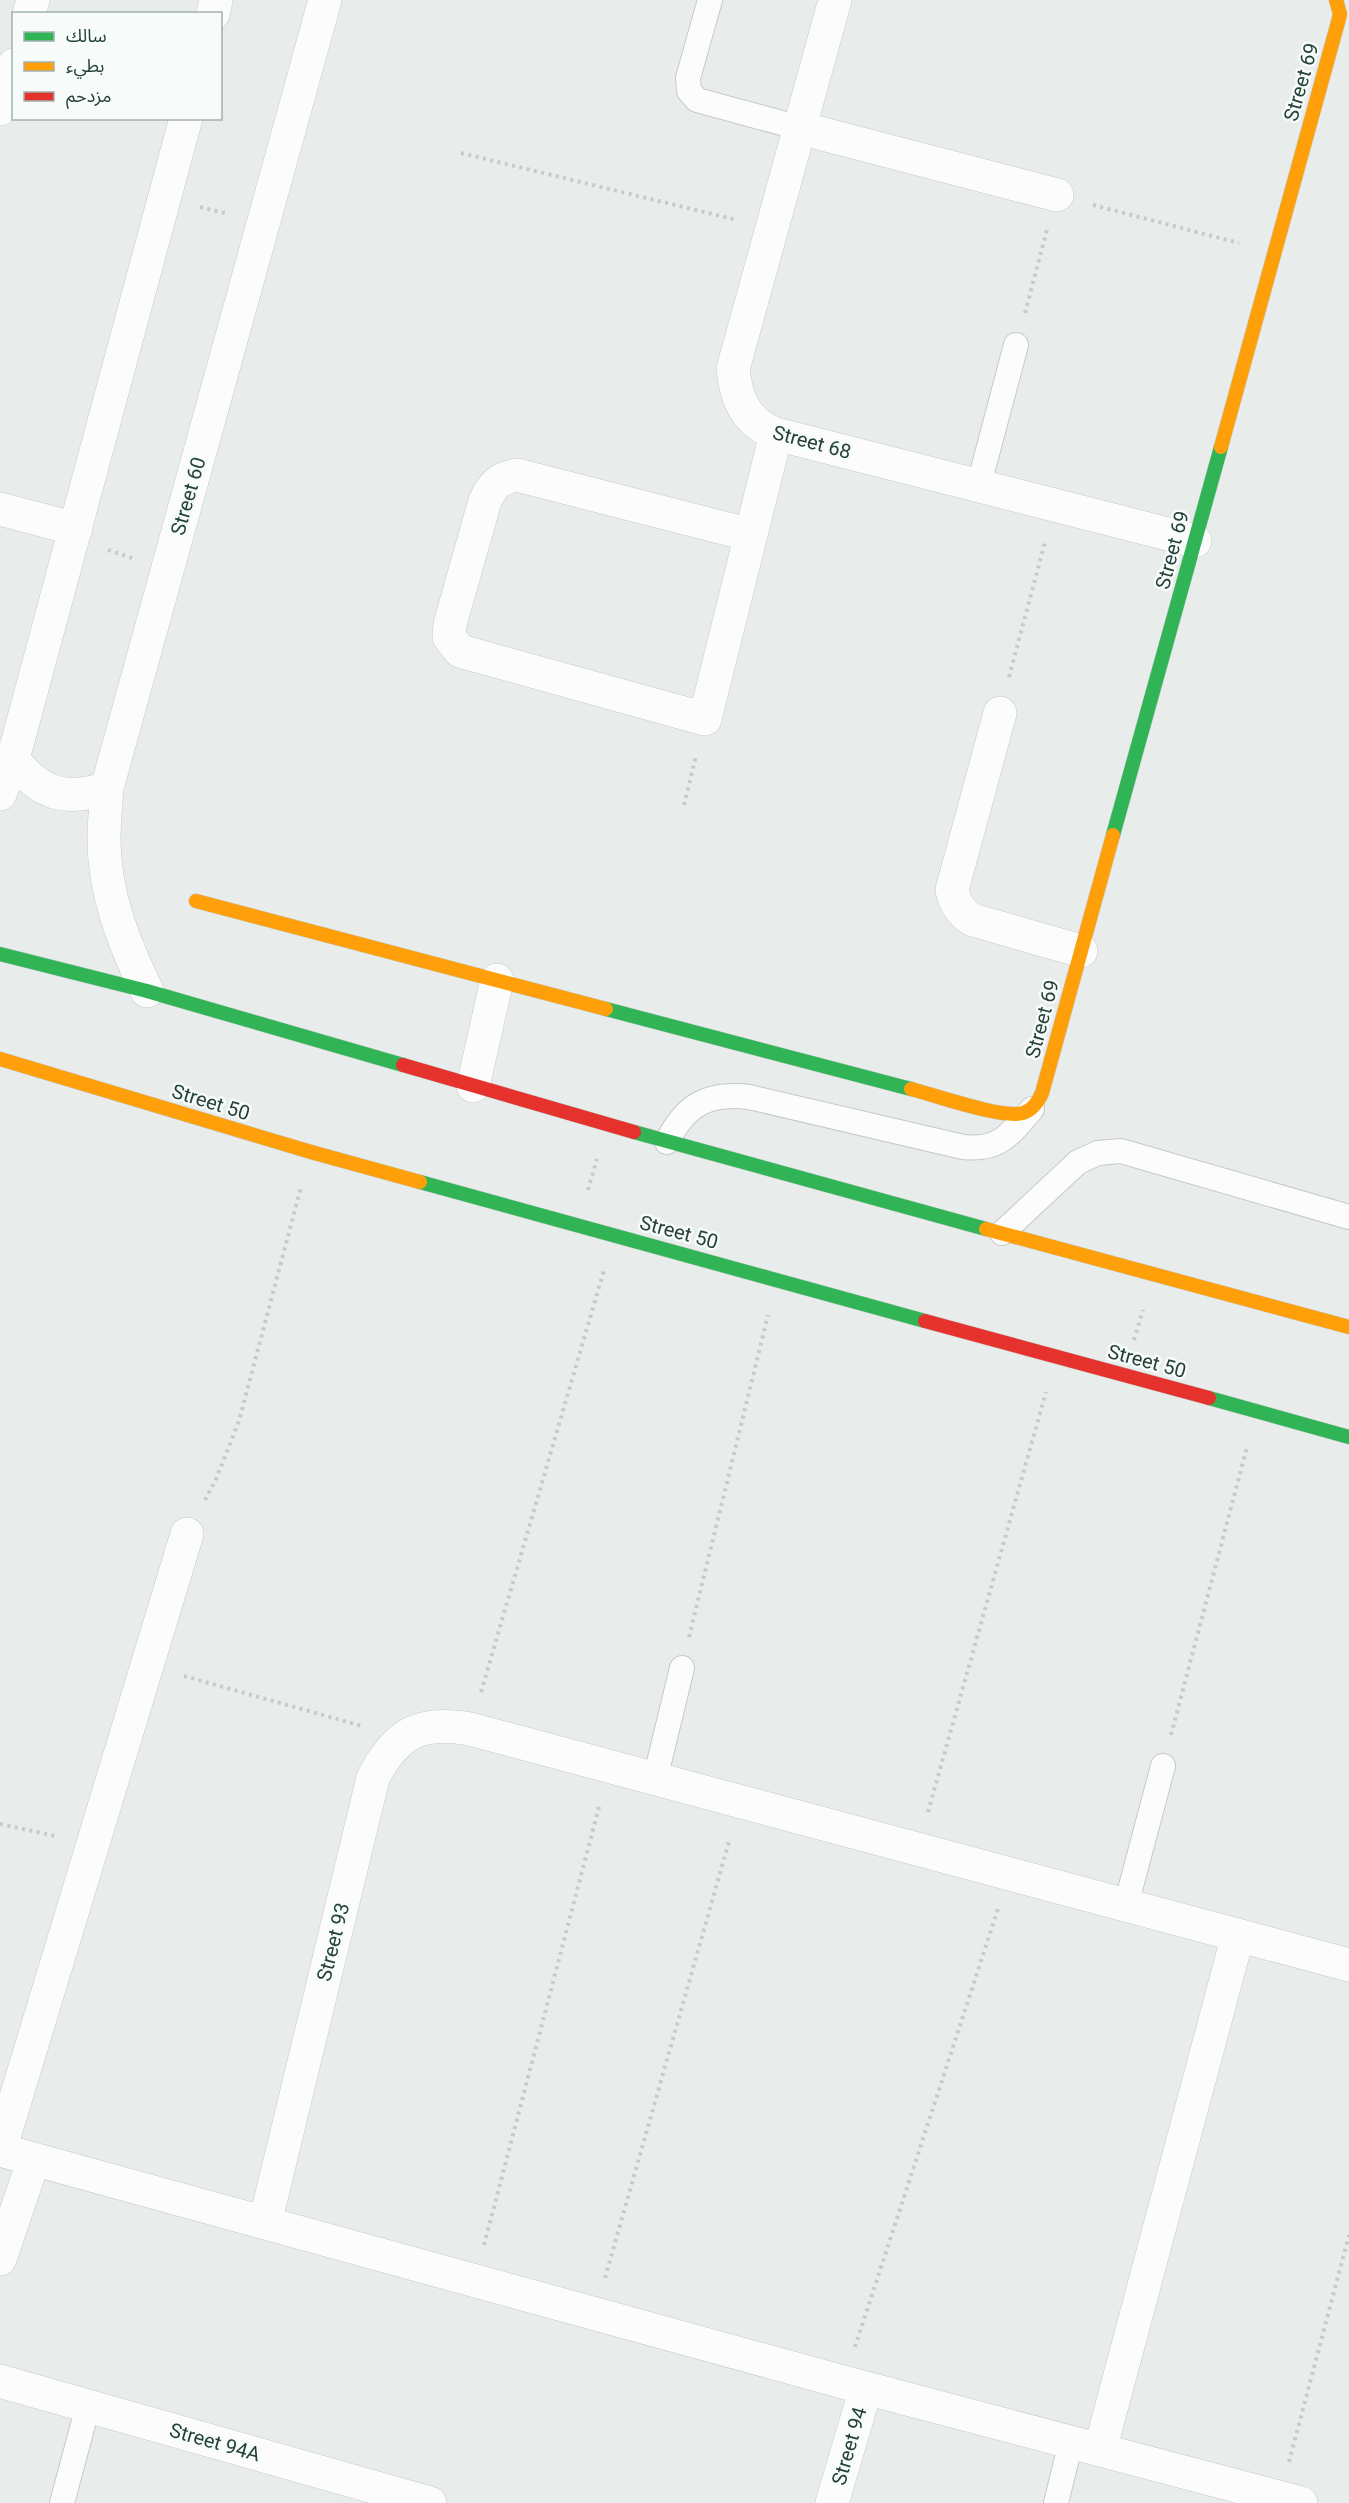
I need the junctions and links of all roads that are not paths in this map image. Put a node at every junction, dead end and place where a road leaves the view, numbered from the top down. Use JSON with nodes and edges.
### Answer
{"nodes":[{"id":1,"x":325,"y":0,"type":"edge"},
{"id":2,"x":710,"y":0,"type":"edge"},
{"id":3,"x":835,"y":0,"type":"edge"},
{"id":4,"x":1336,"y":0,"type":"edge"},
{"id":5,"x":12,"y":70,"type":"edge"},
{"id":6,"x":0,"y":109,"type":"edge"},
{"id":7,"x":185,"y":120,"type":"edge"},
{"id":8,"x":800,"y":128,"type":"junction"},
{"id":9,"x":1057,"y":195,"type":"road end"},
{"id":10,"x":1016,"y":345,"type":"road end"},
{"id":11,"x":776,"y":434,"type":"junction"},
{"id":12,"x":979,"y":484,"type":"junction"},
{"id":13,"x":0,"y":509,"type":"edge"},
{"id":14,"x":75,"y":534,"type":"junction"},
{"id":15,"x":751,"y":535,"type":"junction"},
{"id":16,"x":1194,"y":541,"type":"junction"},
{"id":17,"x":1000,"y":712,"type":"road end"},
{"id":18,"x":13,"y":759,"type":"junction"},
{"id":19,"x":107,"y":788,"type":"junction"},
{"id":20,"x":0,"y":794,"type":"edge"},
{"id":21,"x":196,"y":900,"type":"dead end"},
{"id":22,"x":1081,"y":951,"type":"junction"},
{"id":23,"x":0,"y":954,"type":"edge"},
{"id":24,"x":497,"y":980,"type":"junction"},
{"id":25,"x":147,"y":991,"type":"junction"},
{"id":26,"x":0,"y":1059,"type":"edge"},
{"id":27,"x":473,"y":1086,"type":"junction"},
{"id":28,"x":1032,"y":1109,"type":"junction"},
{"id":29,"x":667,"y":1142,"type":"junction"},
{"id":30,"x":1349,"y":1217,"type":"edge"},
{"id":31,"x":1002,"y":1233,"type":"junction"},
{"id":32,"x":1349,"y":1327,"type":"edge"},
{"id":33,"x":1349,"y":1437,"type":"edge"},
{"id":34,"x":187,"y":1534,"type":"road end"},
{"id":35,"x":682,"y":1668,"type":"road end"},
{"id":36,"x":1163,"y":1766,"type":"road end"},
{"id":37,"x":655,"y":1779,"type":"junction"},
{"id":38,"x":1126,"y":1905,"type":"junction"},
{"id":39,"x":1238,"y":1935,"type":"junction"},
{"id":40,"x":1349,"y":1965,"type":"edge"},
{"id":41,"x":34,"y":2159,"type":"junction"},
{"id":42,"x":265,"y":2223,"type":"junction"},
{"id":43,"x":0,"y":2259,"type":"edge"},
{"id":44,"x":0,"y":2381,"type":"edge"},
{"id":45,"x":855,"y":2385,"type":"junction"},
{"id":46,"x":88,"y":2406,"type":"junction"},
{"id":47,"x":1085,"y":2446,"type":"junction"},
{"id":48,"x":1291,"y":2500,"type":"edge"},
{"id":49,"x":62,"y":2503,"type":"edge"},
{"id":50,"x":430,"y":2503,"type":"edge"},
{"id":51,"x":832,"y":2503,"type":"edge"},
{"id":52,"x":1056,"y":2503,"type":"edge"}],
"edges":[{"from":1,"to":19,"type":"street","name":"Street 60"},
{"from":2,"to":8,"type":"lane"},
{"from":3,"to":8,"type":"street","name":"Street 68"},
{"from":4,"to":16,"type":"street","name":"Street 69"},
{"from":5,"to":6,"type":"street"},
{"from":7,"to":14,"type":"street"},
{"from":8,"to":9,"type":"street"},
{"from":8,"to":11,"type":"street","name":"Street 68"},
{"from":10,"to":12,"type":"lane"},
{"from":11,"to":12,"type":"street","name":"Street 68"},
{"from":11,"to":15,"type":"street"},
{"from":12,"to":16,"type":"street","name":"Street 68"},
{"from":13,"to":14,"type":"street"},
{"from":14,"to":18,"type":"street"},
{"from":15,"to":15,"type":"street"},
{"from":16,"to":22,"type":"street","name":"Street 69"},
{"from":17,"to":22,"type":"street"},
{"from":18,"to":19,"type":"street"},
{"from":18,"to":20,"type":"street"},
{"from":19,"to":25,"type":"street","name":"Street 60"},
{"from":21,"to":24,"type":"street"},
{"from":22,"to":28,"type":"street","name":"Street 69"},
{"from":23,"to":25,"type":"street"},
{"from":24,"to":27,"type":"street"},
{"from":24,"to":28,"type":"street"},
{"from":25,"to":27,"type":"street"},
{"from":26,"to":33,"type":"street","name":"Street 50"},
{"from":27,"to":29,"type":"street"},
{"from":28,"to":29,"type":"lane"},
{"from":29,"to":31,"type":"street"},
{"from":30,"to":31,"type":"lane"},
{"from":31,"to":32,"type":"street"},
{"from":34,"to":41,"type":"street"},
{"from":35,"to":37,"type":"lane"},
{"from":36,"to":38,"type":"lane"},
{"from":37,"to":38,"type":"street","name":"Street 93"},
{"from":37,"to":42,"type":"street","name":"Street 93"},
{"from":38,"to":39,"type":"street","name":"Street 93"},
{"from":39,"to":40,"type":"street","name":"Street 93"},
{"from":39,"to":47,"type":"street"},
{"from":41,"to":42,"type":"street"},
{"from":41,"to":43,"type":"street"},
{"from":42,"to":45,"type":"street"},
{"from":44,"to":46,"type":"street","name":"Street 94A"},
{"from":45,"to":47,"type":"street"},
{"from":45,"to":51,"type":"street","name":"Street 94"},
{"from":46,"to":49,"type":"lane"},
{"from":46,"to":50,"type":"street","name":"Street 94A"},
{"from":47,"to":48,"type":"street"},
{"from":47,"to":52,"type":"lane"}]}
